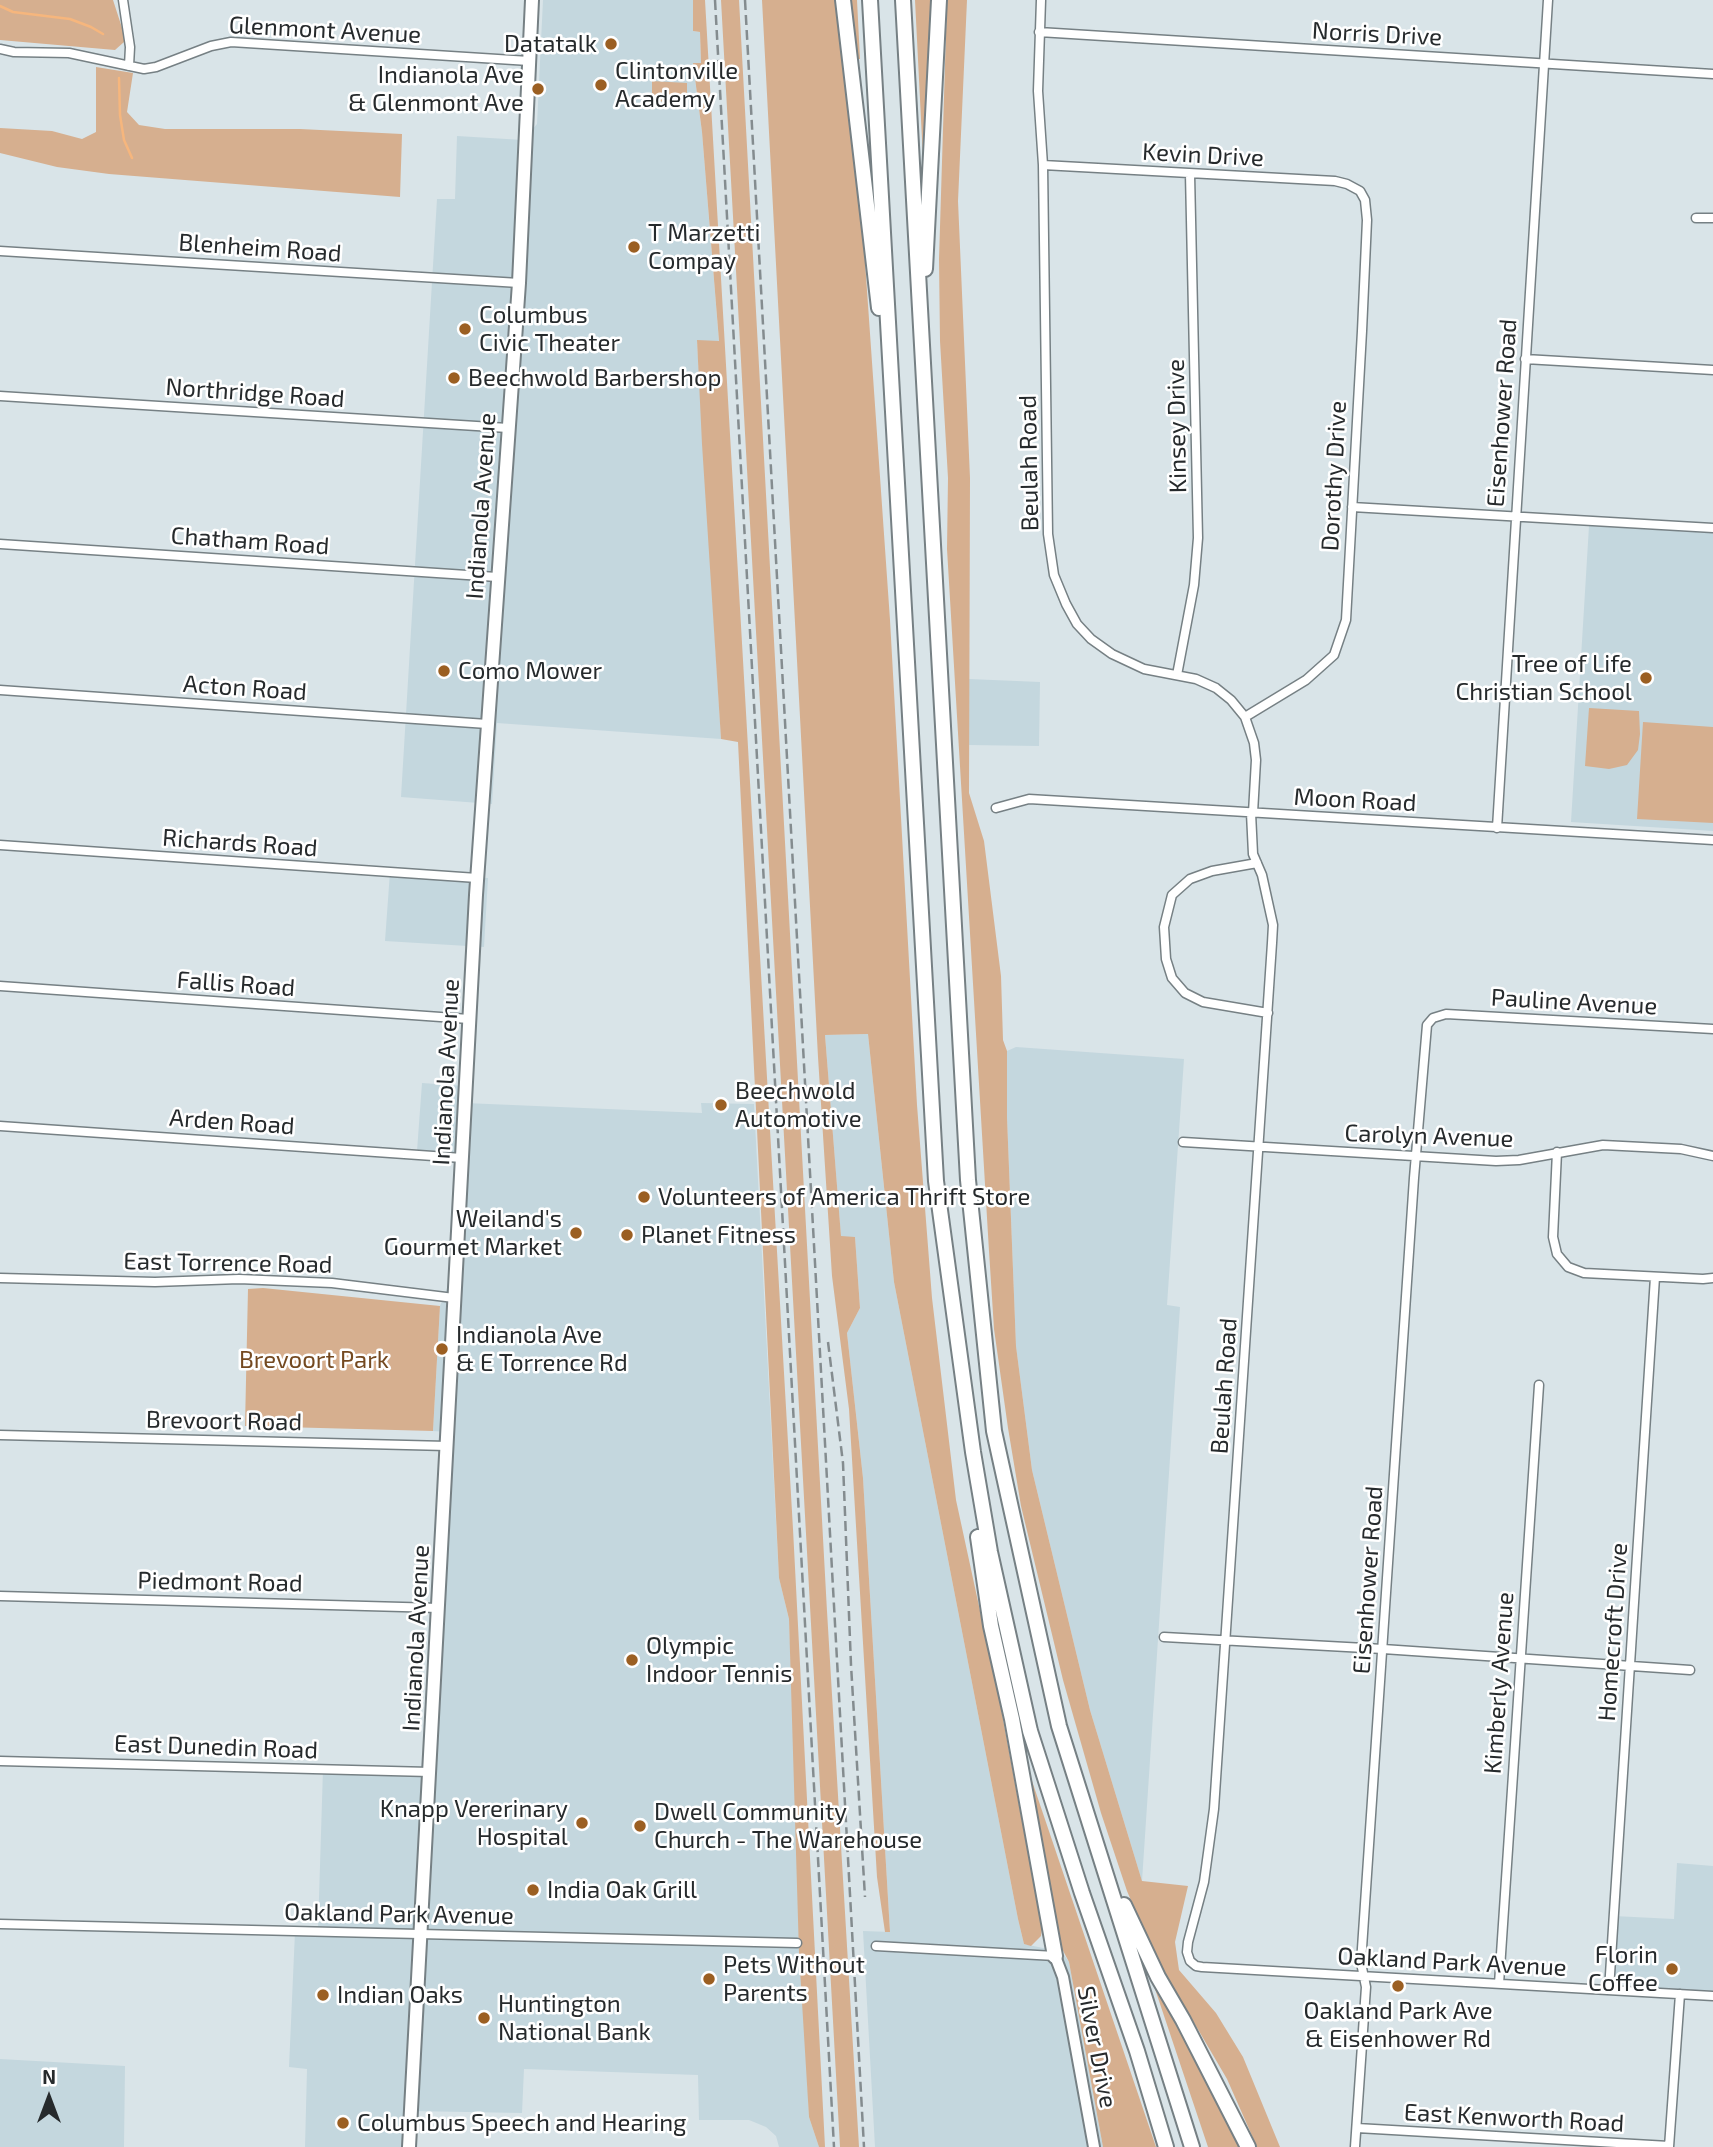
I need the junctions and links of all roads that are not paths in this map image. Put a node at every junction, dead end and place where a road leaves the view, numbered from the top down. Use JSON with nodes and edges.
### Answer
{"nodes":[{"id":1,"x":123,"y":0,"type":"edge"},
{"id":2,"x":532,"y":0,"type":"edge"},
{"id":3,"x":843,"y":0,"type":"edge"},
{"id":4,"x":870,"y":0,"type":"edge"},
{"id":5,"x":903,"y":0,"type":"edge"},
{"id":6,"x":939,"y":0,"type":"edge"},
{"id":7,"x":1041,"y":0,"type":"edge"},
{"id":8,"x":1548,"y":0,"type":"edge"},
{"id":9,"x":1039,"y":32,"type":"junction"},
{"id":10,"x":0,"y":49,"type":"edge"},
{"id":11,"x":529,"y":61,"type":"junction"},
{"id":12,"x":1542,"y":64,"type":"junction"},
{"id":13,"x":129,"y":66,"type":"junction"},
{"id":14,"x":1713,"y":74,"type":"edge"},
{"id":15,"x":1043,"y":165,"type":"junction"},
{"id":16,"x":1190,"y":174,"type":"junction"},
{"id":17,"x":1360,"y":191,"type":"joint"},
{"id":18,"x":1696,"y":218,"type":"dead end"},
{"id":19,"x":1713,"y":218,"type":"edge"},
{"id":20,"x":0,"y":251,"type":"edge"},
{"id":21,"x":519,"y":283,"type":"junction"},
{"id":22,"x":921,"y":348,"type":"junction"},
{"id":23,"x":1525,"y":359,"type":"junction"},
{"id":24,"x":1713,"y":370,"type":"edge"},
{"id":25,"x":0,"y":396,"type":"edge"},
{"id":26,"x":892,"y":396,"type":"junction"},
{"id":27,"x":508,"y":428,"type":"junction"},
{"id":28,"x":1352,"y":507,"type":"junction"},
{"id":29,"x":1515,"y":517,"type":"junction"},
{"id":30,"x":1713,"y":528,"type":"edge"},
{"id":31,"x":0,"y":544,"type":"edge"},
{"id":32,"x":497,"y":577,"type":"junction"},
{"id":33,"x":1177,"y":675,"type":"junction"},
{"id":34,"x":0,"y":690,"type":"edge"},
{"id":35,"x":1245,"y":717,"type":"junction"},
{"id":36,"x":487,"y":724,"type":"junction"},
{"id":37,"x":996,"y":808,"type":"dead end"},
{"id":38,"x":1252,"y":813,"type":"junction"},
{"id":39,"x":1497,"y":828,"type":"junction"},
{"id":40,"x":1713,"y":840,"type":"edge"},
{"id":41,"x":0,"y":845,"type":"edge"},
{"id":42,"x":1257,"y":863,"type":"junction"},
{"id":43,"x":477,"y":878,"type":"junction"},
{"id":44,"x":0,"y":986,"type":"edge"},
{"id":45,"x":1268,"y":1013,"type":"junction"},
{"id":46,"x":1433,"y":1018,"type":"joint"},
{"id":47,"x":469,"y":1019,"type":"junction"},
{"id":48,"x":1713,"y":1029,"type":"edge"},
{"id":49,"x":0,"y":1126,"type":"edge"},
{"id":50,"x":1184,"y":1142,"type":"dead end"},
{"id":51,"x":1259,"y":1147,"type":"junction"},
{"id":52,"x":1557,"y":1152,"type":"junction"},
{"id":53,"x":1416,"y":1156,"type":"junction"},
{"id":54,"x":1713,"y":1156,"type":"edge"},
{"id":55,"x":462,"y":1158,"type":"junction"},
{"id":56,"x":1655,"y":1277,"type":"junction"},
{"id":57,"x":0,"y":1278,"type":"edge"},
{"id":58,"x":1713,"y":1278,"type":"edge"},
{"id":59,"x":454,"y":1298,"type":"junction"},
{"id":60,"x":1539,"y":1385,"type":"dead end"},
{"id":61,"x":0,"y":1435,"type":"edge"},
{"id":62,"x":447,"y":1446,"type":"junction"},
{"id":63,"x":973,"y":1452,"type":"junction"},
{"id":64,"x":0,"y":1596,"type":"edge"},
{"id":65,"x":439,"y":1608,"type":"junction"},
{"id":66,"x":1164,"y":1637,"type":"dead end"},
{"id":67,"x":1226,"y":1640,"type":"junction"},
{"id":68,"x":1383,"y":1648,"type":"junction"},
{"id":69,"x":1521,"y":1658,"type":"junction"},
{"id":70,"x":1629,"y":1667,"type":"junction"},
{"id":71,"x":1690,"y":1670,"type":"dead end"},
{"id":72,"x":0,"y":1761,"type":"edge"},
{"id":73,"x":430,"y":1772,"type":"junction"},
{"id":74,"x":1094,"y":1836,"type":"junction"},
{"id":75,"x":0,"y":1924,"type":"edge"},
{"id":76,"x":422,"y":1934,"type":"junction"},
{"id":77,"x":797,"y":1943,"type":"dead end"},
{"id":78,"x":876,"y":1946,"type":"dead end"},
{"id":79,"x":1055,"y":1956,"type":"junction"},
{"id":80,"x":1190,"y":1961,"type":"joint"},
{"id":81,"x":1364,"y":1976,"type":"junction"},
{"id":82,"x":1499,"y":1984,"type":"junction"},
{"id":83,"x":1609,"y":1990,"type":"junction"},
{"id":84,"x":1680,"y":1994,"type":"junction"},
{"id":85,"x":1713,"y":1996,"type":"edge"},
{"id":86,"x":1356,"y":2128,"type":"junction"},
{"id":87,"x":409,"y":2147,"type":"edge"},
{"id":88,"x":1094,"y":2147,"type":"edge"},
{"id":89,"x":1166,"y":2147,"type":"edge"},
{"id":90,"x":1192,"y":2147,"type":"edge"},
{"id":91,"x":1248,"y":2147,"type":"edge"},
{"id":92,"x":1355,"y":2147,"type":"edge"},
{"id":93,"x":1669,"y":2147,"type":"edge"}],
"edges":[{"from":1,"to":13,"type":"street"},
{"from":2,"to":11,"type":"main road","name":"Indianola Avenue"},
{"from":3,"to":26,"type":"highway"},
{"from":4,"to":26,"type":"highway"},
{"from":5,"to":22,"type":"highway"},
{"from":6,"to":22,"type":"highway"},
{"from":7,"to":9,"type":"street","name":"Beulah Road"},
{"from":8,"to":12,"type":"street","name":"Eisenhower Road"},
{"from":9,"to":12,"type":"street","name":"Norris Drive"},
{"from":9,"to":15,"type":"street","name":"Beulah Road"},
{"from":10,"to":13,"type":"street","name":"Glenmont Avenue"},
{"from":11,"to":13,"type":"street","name":"Glenmont Avenue"},
{"from":11,"to":21,"type":"main road","name":"Indianola Avenue"},
{"from":12,"to":14,"type":"street","name":"Norris Drive"},
{"from":12,"to":23,"type":"street","name":"Eisenhower Road"},
{"from":15,"to":16,"type":"street","name":"Kevin Drive"},
{"from":15,"to":33,"type":"street","name":"Beulah Road"},
{"from":16,"to":17,"type":"street","name":"Kevin Drive"},
{"from":16,"to":33,"type":"street","name":"Kinsey Drive"},
{"from":17,"to":28,"type":"street","name":"Dorothy Drive"},
{"from":18,"to":19,"type":"street"},
{"from":20,"to":21,"type":"street","name":"Blenheim Road"},
{"from":21,"to":27,"type":"main road","name":"Indianola Avenue"},
{"from":22,"to":74,"type":"highway"},
{"from":23,"to":24,"type":"street"},
{"from":23,"to":29,"type":"street","name":"Eisenhower Road"},
{"from":25,"to":27,"type":"street","name":"Northridge Road"},
{"from":26,"to":63,"type":"highway"},
{"from":27,"to":32,"type":"main road","name":"Indianola Avenue"},
{"from":28,"to":29,"type":"street"},
{"from":28,"to":35,"type":"street","name":"Dorothy Drive"},
{"from":29,"to":30,"type":"street"},
{"from":29,"to":39,"type":"street","name":"Eisenhower Road"},
{"from":31,"to":32,"type":"street","name":"Chatham Road"},
{"from":32,"to":36,"type":"main road","name":"Indianola Avenue"},
{"from":33,"to":35,"type":"street","name":"Beulah Road"},
{"from":34,"to":36,"type":"street","name":"Acton Road"},
{"from":35,"to":38,"type":"street","name":"Beulah Road"},
{"from":36,"to":43,"type":"main road","name":"Indianola Avenue"},
{"from":37,"to":38,"type":"street","name":"Moon Road"},
{"from":38,"to":39,"type":"street","name":"Moon Road"},
{"from":38,"to":42,"type":"street","name":"Beulah Road"},
{"from":39,"to":40,"type":"street","name":"Moon Road"},
{"from":41,"to":43,"type":"street","name":"Richards Road"},
{"from":42,"to":45,"type":"street","name":"Beulah Road"},
{"from":42,"to":45,"type":"street"},
{"from":43,"to":47,"type":"main road","name":"Indianola Avenue"},
{"from":44,"to":47,"type":"street","name":"Fallis Road"},
{"from":45,"to":51,"type":"street","name":"Beulah Road"},
{"from":46,"to":48,"type":"street","name":"Pauline Avenue"},
{"from":46,"to":53,"type":"street","name":"Eisenhower Road"},
{"from":47,"to":55,"type":"main road","name":"Indianola Avenue"},
{"from":49,"to":55,"type":"street","name":"Arden Road"},
{"from":50,"to":51,"type":"street","name":"Carolyn Avenue"},
{"from":51,"to":53,"type":"street","name":"Carolyn Avenue"},
{"from":51,"to":67,"type":"street","name":"Beulah Road"},
{"from":52,"to":53,"type":"street","name":"Carolyn Avenue"},
{"from":52,"to":54,"type":"street","name":"Carolyn Avenue"},
{"from":52,"to":56,"type":"street"},
{"from":53,"to":68,"type":"street","name":"Eisenhower Road"},
{"from":55,"to":59,"type":"main road","name":"Indianola Avenue"},
{"from":56,"to":58,"type":"street"},
{"from":56,"to":70,"type":"street","name":"Homecroft Drive"},
{"from":57,"to":59,"type":"street","name":"East Torrence Road"},
{"from":59,"to":62,"type":"main road","name":"Indianola Avenue"},
{"from":60,"to":69,"type":"street","name":"Kimberly Avenue"},
{"from":61,"to":62,"type":"street","name":"Brevoort Road"},
{"from":62,"to":65,"type":"main road","name":"Indianola Avenue"},
{"from":63,"to":79,"type":"highway"},
{"from":63,"to":89,"type":"highway"},
{"from":64,"to":65,"type":"street","name":"Piedmont Road"},
{"from":65,"to":73,"type":"main road","name":"Indianola Avenue"},
{"from":66,"to":67,"type":"street"},
{"from":67,"to":68,"type":"street"},
{"from":67,"to":80,"type":"street","name":"Beulah Road"},
{"from":68,"to":69,"type":"street"},
{"from":68,"to":81,"type":"street","name":"Eisenhower Road"},
{"from":69,"to":70,"type":"street"},
{"from":69,"to":82,"type":"street","name":"Kimberly Avenue"},
{"from":70,"to":71,"type":"street"},
{"from":70,"to":83,"type":"street","name":"Homecroft Drive"},
{"from":72,"to":73,"type":"street","name":"East Dunedin Road"},
{"from":73,"to":76,"type":"main road","name":"Indianola Avenue"},
{"from":74,"to":90,"type":"highway"},
{"from":74,"to":91,"type":"highway"},
{"from":75,"to":76,"type":"street","name":"Oakland Park Avenue"},
{"from":76,"to":77,"type":"street","name":"Oakland Park Avenue"},
{"from":76,"to":87,"type":"main road","name":"Indianola Avenue"},
{"from":78,"to":79,"type":"street"},
{"from":79,"to":88,"type":"street","name":"Silver Drive"},
{"from":80,"to":81,"type":"street","name":"Oakland Park Avenue"},
{"from":81,"to":82,"type":"street","name":"Oakland Park Avenue"},
{"from":81,"to":86,"type":"street","name":"Eisenhower Road"},
{"from":82,"to":83,"type":"street","name":"Oakland Park Avenue"},
{"from":83,"to":84,"type":"street","name":"Oakland Park Avenue"},
{"from":84,"to":85,"type":"street","name":"Oakland Park Avenue"},
{"from":84,"to":93,"type":"street"},
{"from":86,"to":92,"type":"street","name":"Eisenhower Road"},
{"from":86,"to":93,"type":"street","name":"East Kenworth Road"}]}
